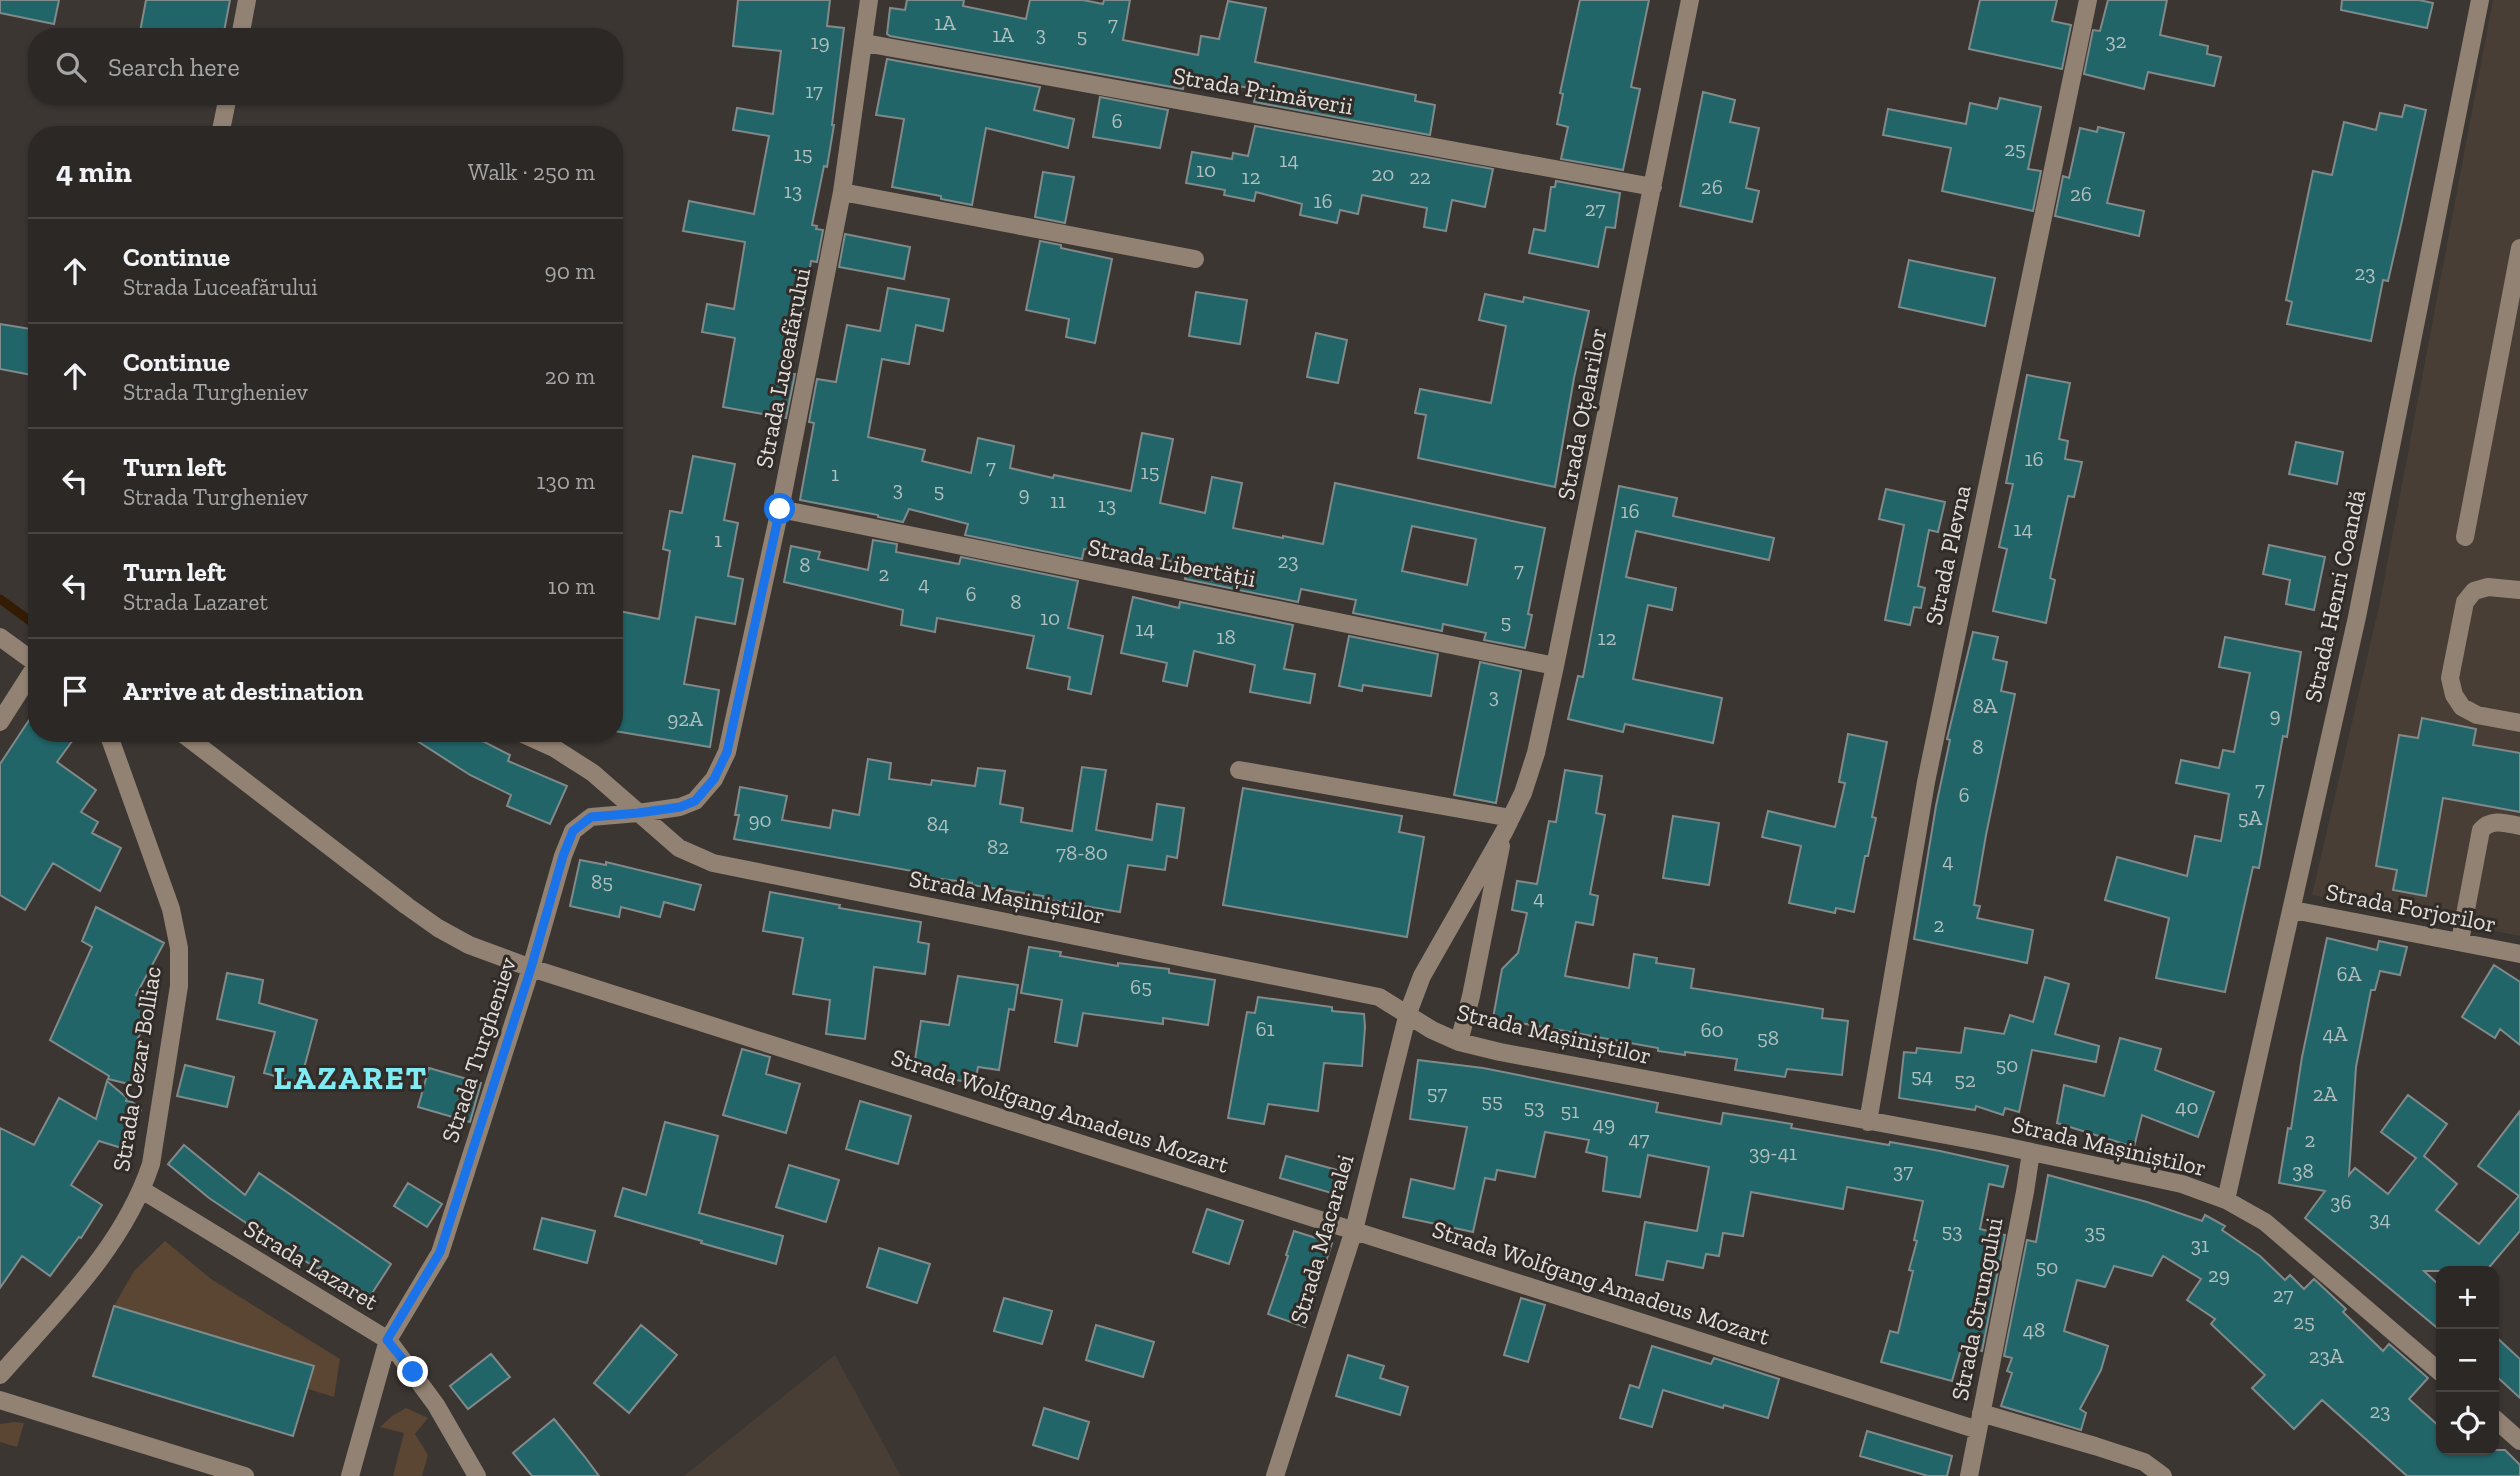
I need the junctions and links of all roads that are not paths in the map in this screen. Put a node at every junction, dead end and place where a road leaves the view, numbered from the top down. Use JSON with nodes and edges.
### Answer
{"nodes":[{"id":1,"x":247,"y":0,"type":"edge"},
{"id":2,"x":869,"y":0,"type":"edge"},
{"id":3,"x":1690,"y":0,"type":"edge"},
{"id":4,"x":2088,"y":0,"type":"edge"},
{"id":5,"x":2480,"y":0,"type":"edge"},
{"id":6,"x":242,"y":28,"type":"edge"},
{"id":7,"x":864,"y":43,"type":"junction"},
{"id":8,"x":226,"y":105,"type":"edge"},
{"id":9,"x":222,"y":126,"type":"edge"},
{"id":10,"x":1653,"y":187,"type":"junction"},
{"id":11,"x":842,"y":192,"type":"junction"},
{"id":12,"x":2520,"y":248,"type":"edge"},
{"id":13,"x":1195,"y":259,"type":"dead end"},
{"id":14,"x":780,"y":509,"type":"junction"},
{"id":15,"x":2465,"y":537,"type":"dead end"},
{"id":16,"x":2520,"y":590,"type":"edge"},
{"id":17,"x":0,"y":637,"type":"edge"},
{"id":18,"x":28,"y":657,"type":"edge"},
{"id":19,"x":1555,"y":666,"type":"junction"},
{"id":20,"x":28,"y":678,"type":"edge"},
{"id":21,"x":0,"y":722,"type":"edge"},
{"id":22,"x":2520,"y":723,"type":"edge"},
{"id":23,"x":111,"y":742,"type":"edge"},
{"id":24,"x":194,"y":742,"type":"edge"},
{"id":25,"x":540,"y":742,"type":"edge"},
{"id":26,"x":1239,"y":770,"type":"dead end"},
{"id":27,"x":638,"y":813,"type":"junction"},
{"id":28,"x":1507,"y":825,"type":"junction"},
{"id":29,"x":2520,"y":826,"type":"edge"},
{"id":30,"x":2293,"y":910,"type":"junction"},
{"id":31,"x":2460,"y":941,"type":"junction"},
{"id":32,"x":2520,"y":954,"type":"edge"},
{"id":33,"x":531,"y":968,"type":"junction"},
{"id":34,"x":1408,"y":1013,"type":"junction"},
{"id":35,"x":1459,"y":1042,"type":"junction"},
{"id":36,"x":1868,"y":1122,"type":"junction"},
{"id":37,"x":2031,"y":1152,"type":"junction"},
{"id":38,"x":142,"y":1190,"type":"junction"},
{"id":39,"x":2226,"y":1199,"type":"junction"},
{"id":40,"x":1354,"y":1230,"type":"junction"},
{"id":41,"x":387,"y":1340,"type":"junction"},
{"id":42,"x":2436,"y":1369,"type":"edge"},
{"id":43,"x":0,"y":1375,"type":"edge"},
{"id":44,"x":0,"y":1401,"type":"edge"},
{"id":45,"x":1979,"y":1422,"type":"junction"},
{"id":46,"x":2499,"y":1422,"type":"edge"},
{"id":47,"x":2520,"y":1441,"type":"edge"},
{"id":48,"x":246,"y":1476,"type":"edge"},
{"id":49,"x":350,"y":1476,"type":"edge"},
{"id":50,"x":477,"y":1476,"type":"edge"},
{"id":51,"x":1275,"y":1476,"type":"edge"},
{"id":52,"x":1969,"y":1476,"type":"edge"},
{"id":53,"x":2163,"y":1476,"type":"edge"}],
"edges":[{"from":1,"to":6,"type":"street"},
{"from":2,"to":7,"type":"street","name":"Strada Luceafărului"},
{"from":3,"to":10,"type":"street","name":"Strada Oțelarilor"},
{"from":4,"to":36,"type":"street","name":"Strada Plevna"},
{"from":5,"to":30,"type":"street","name":"Strada Henri Coandă"},
{"from":7,"to":10,"type":"street","name":"Strada Primăverii"},
{"from":7,"to":11,"type":"street","name":"Strada Luceafărului"},
{"from":8,"to":9,"type":"street"},
{"from":10,"to":19,"type":"street","name":"Strada Oțelarilor"},
{"from":11,"to":13,"type":"street"},
{"from":11,"to":14,"type":"street","name":"Strada Luceafărului"},
{"from":12,"to":15,"type":"street"},
{"from":14,"to":19,"type":"street","name":"Strada Libertății"},
{"from":14,"to":27,"type":"street","name":"Strada Luceafărului"},
{"from":16,"to":22,"type":"street"},
{"from":17,"to":18,"type":"street"},
{"from":19,"to":28,"type":"street","name":"Strada Oțelarilor"},
{"from":20,"to":21,"type":"street"},
{"from":23,"to":38,"type":"street","name":"Strada Cezar Bolliac"},
{"from":24,"to":33,"type":"street","name":"Strada Wolfgang Amadeus Mozart"},
{"from":25,"to":27,"type":"street","name":"Strada Mașiniștilor"},
{"from":26,"to":28,"type":"street"},
{"from":27,"to":33,"type":"street","name":"Strada Turgheniev"},
{"from":27,"to":34,"type":"street","name":"Strada Mașiniștilor"},
{"from":28,"to":34,"type":"street","name":"Strada Oțelarilor"},
{"from":28,"to":35,"type":"street","name":"Strada Oțelarilor"},
{"from":29,"to":31,"type":"street"},
{"from":30,"to":31,"type":"street","name":"Strada Forjorilor"},
{"from":30,"to":39,"type":"street","name":"Strada Henri Coandă"},
{"from":31,"to":32,"type":"street","name":"Strada Forjorilor"},
{"from":33,"to":40,"type":"street","name":"Strada Wolfgang Amadeus Mozart"},
{"from":33,"to":41,"type":"street","name":"Strada Turgheniev"},
{"from":34,"to":35,"type":"street","name":"Strada Mașiniștilor"},
{"from":34,"to":40,"type":"street","name":"Strada Macaralei"},
{"from":35,"to":36,"type":"street","name":"Strada Mașiniștilor"},
{"from":36,"to":37,"type":"street","name":"Strada Mașiniștilor"},
{"from":37,"to":39,"type":"street","name":"Strada Mașiniștilor"},
{"from":37,"to":45,"type":"street","name":"Strada Strungului"},
{"from":38,"to":41,"type":"street","name":"Strada Lazaret"},
{"from":38,"to":43,"type":"street","name":"Strada Cezar Bolliac"},
{"from":39,"to":42,"type":"street","name":"Strada Mașiniștilor"},
{"from":40,"to":45,"type":"street","name":"Strada Wolfgang Amadeus Mozart"},
{"from":40,"to":51,"type":"street","name":"Strada Macaralei"},
{"from":41,"to":49,"type":"street","name":"Strada Turgheniev"},
{"from":41,"to":50,"type":"street","name":"Strada Lazaret"},
{"from":44,"to":48,"type":"street"},
{"from":45,"to":52,"type":"street","name":"Strada Strungului"},
{"from":45,"to":53,"type":"street","name":"Strada Wolfgang Amadeus Mozart"},
{"from":46,"to":47,"type":"street"}]}
